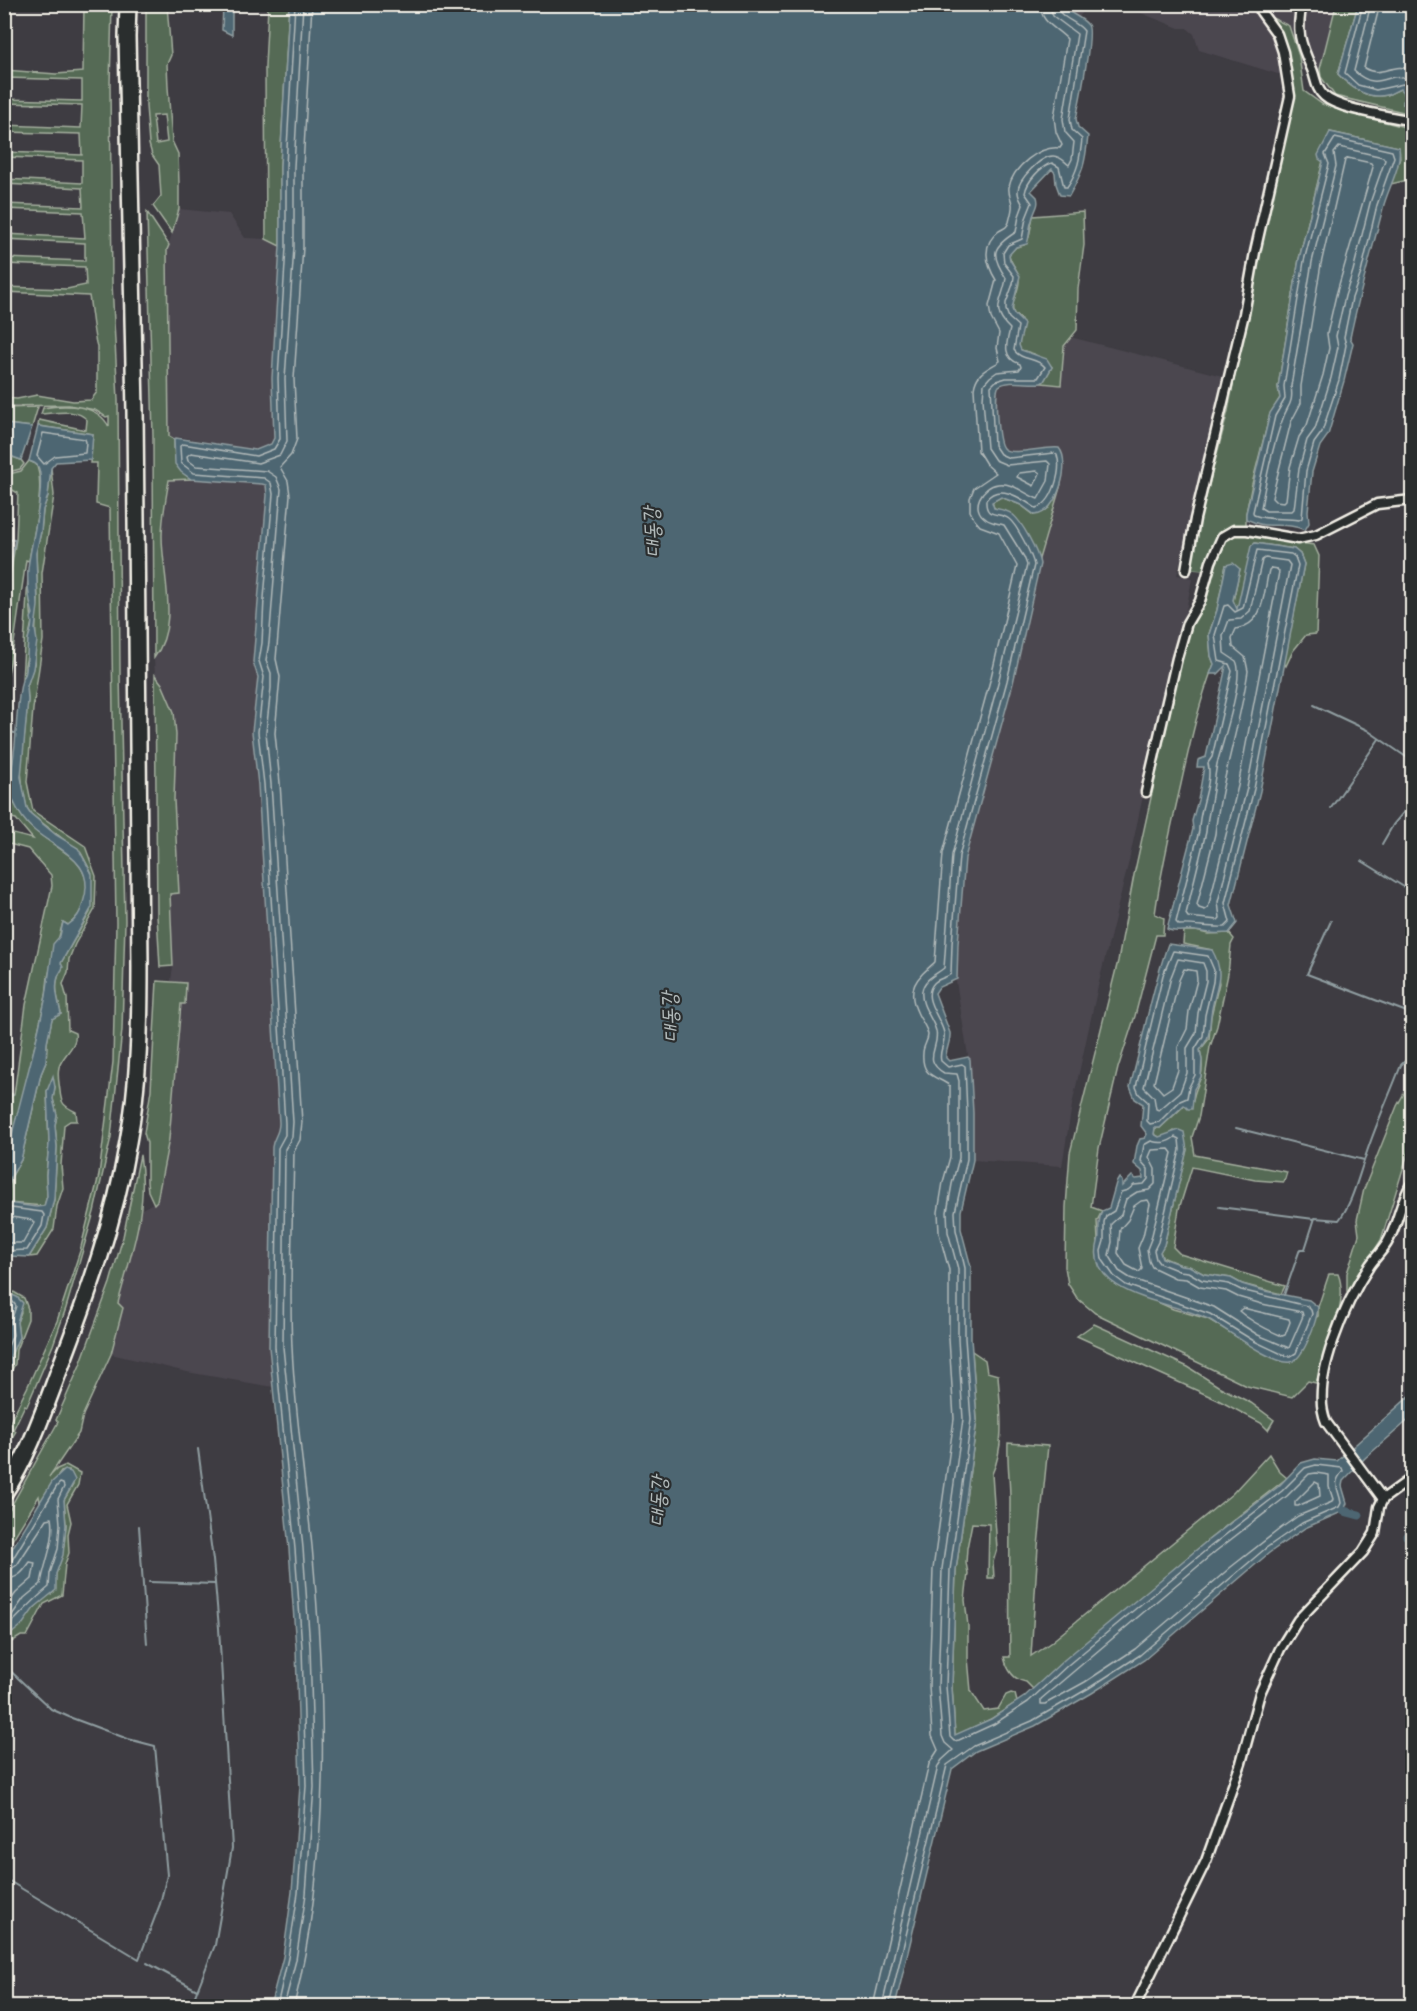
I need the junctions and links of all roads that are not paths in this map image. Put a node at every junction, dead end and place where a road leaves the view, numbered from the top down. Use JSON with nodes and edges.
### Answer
{"nodes":[{"id":1,"x":128,"y":4,"type":"edge"},
{"id":2,"x":1302,"y":4,"type":"edge"},
{"id":3,"x":1261,"y":12,"type":"dead end"},
{"id":4,"x":1413,"y":121,"type":"edge"},
{"id":5,"x":1413,"y":500,"type":"edge"},
{"id":6,"x":1186,"y":570,"type":"dead end"},
{"id":7,"x":1146,"y":792,"type":"dead end"},
{"id":8,"x":1413,"y":1183,"type":"edge"},
{"id":9,"x":1413,"y":1478,"type":"edge"},
{"id":10,"x":4,"y":1493,"type":"edge"},
{"id":11,"x":1383,"y":1499,"type":"junction"},
{"id":12,"x":1135,"y":2007,"type":"edge"}],
"edges":[{"from":1,"to":10,"type":"highway"},
{"from":2,"to":4,"type":"street"},
{"from":3,"to":6,"type":"street"},
{"from":5,"to":7,"type":"street"},
{"from":8,"to":11,"type":"street"},
{"from":9,"to":11,"type":"street"},
{"from":11,"to":12,"type":"street"}]}
